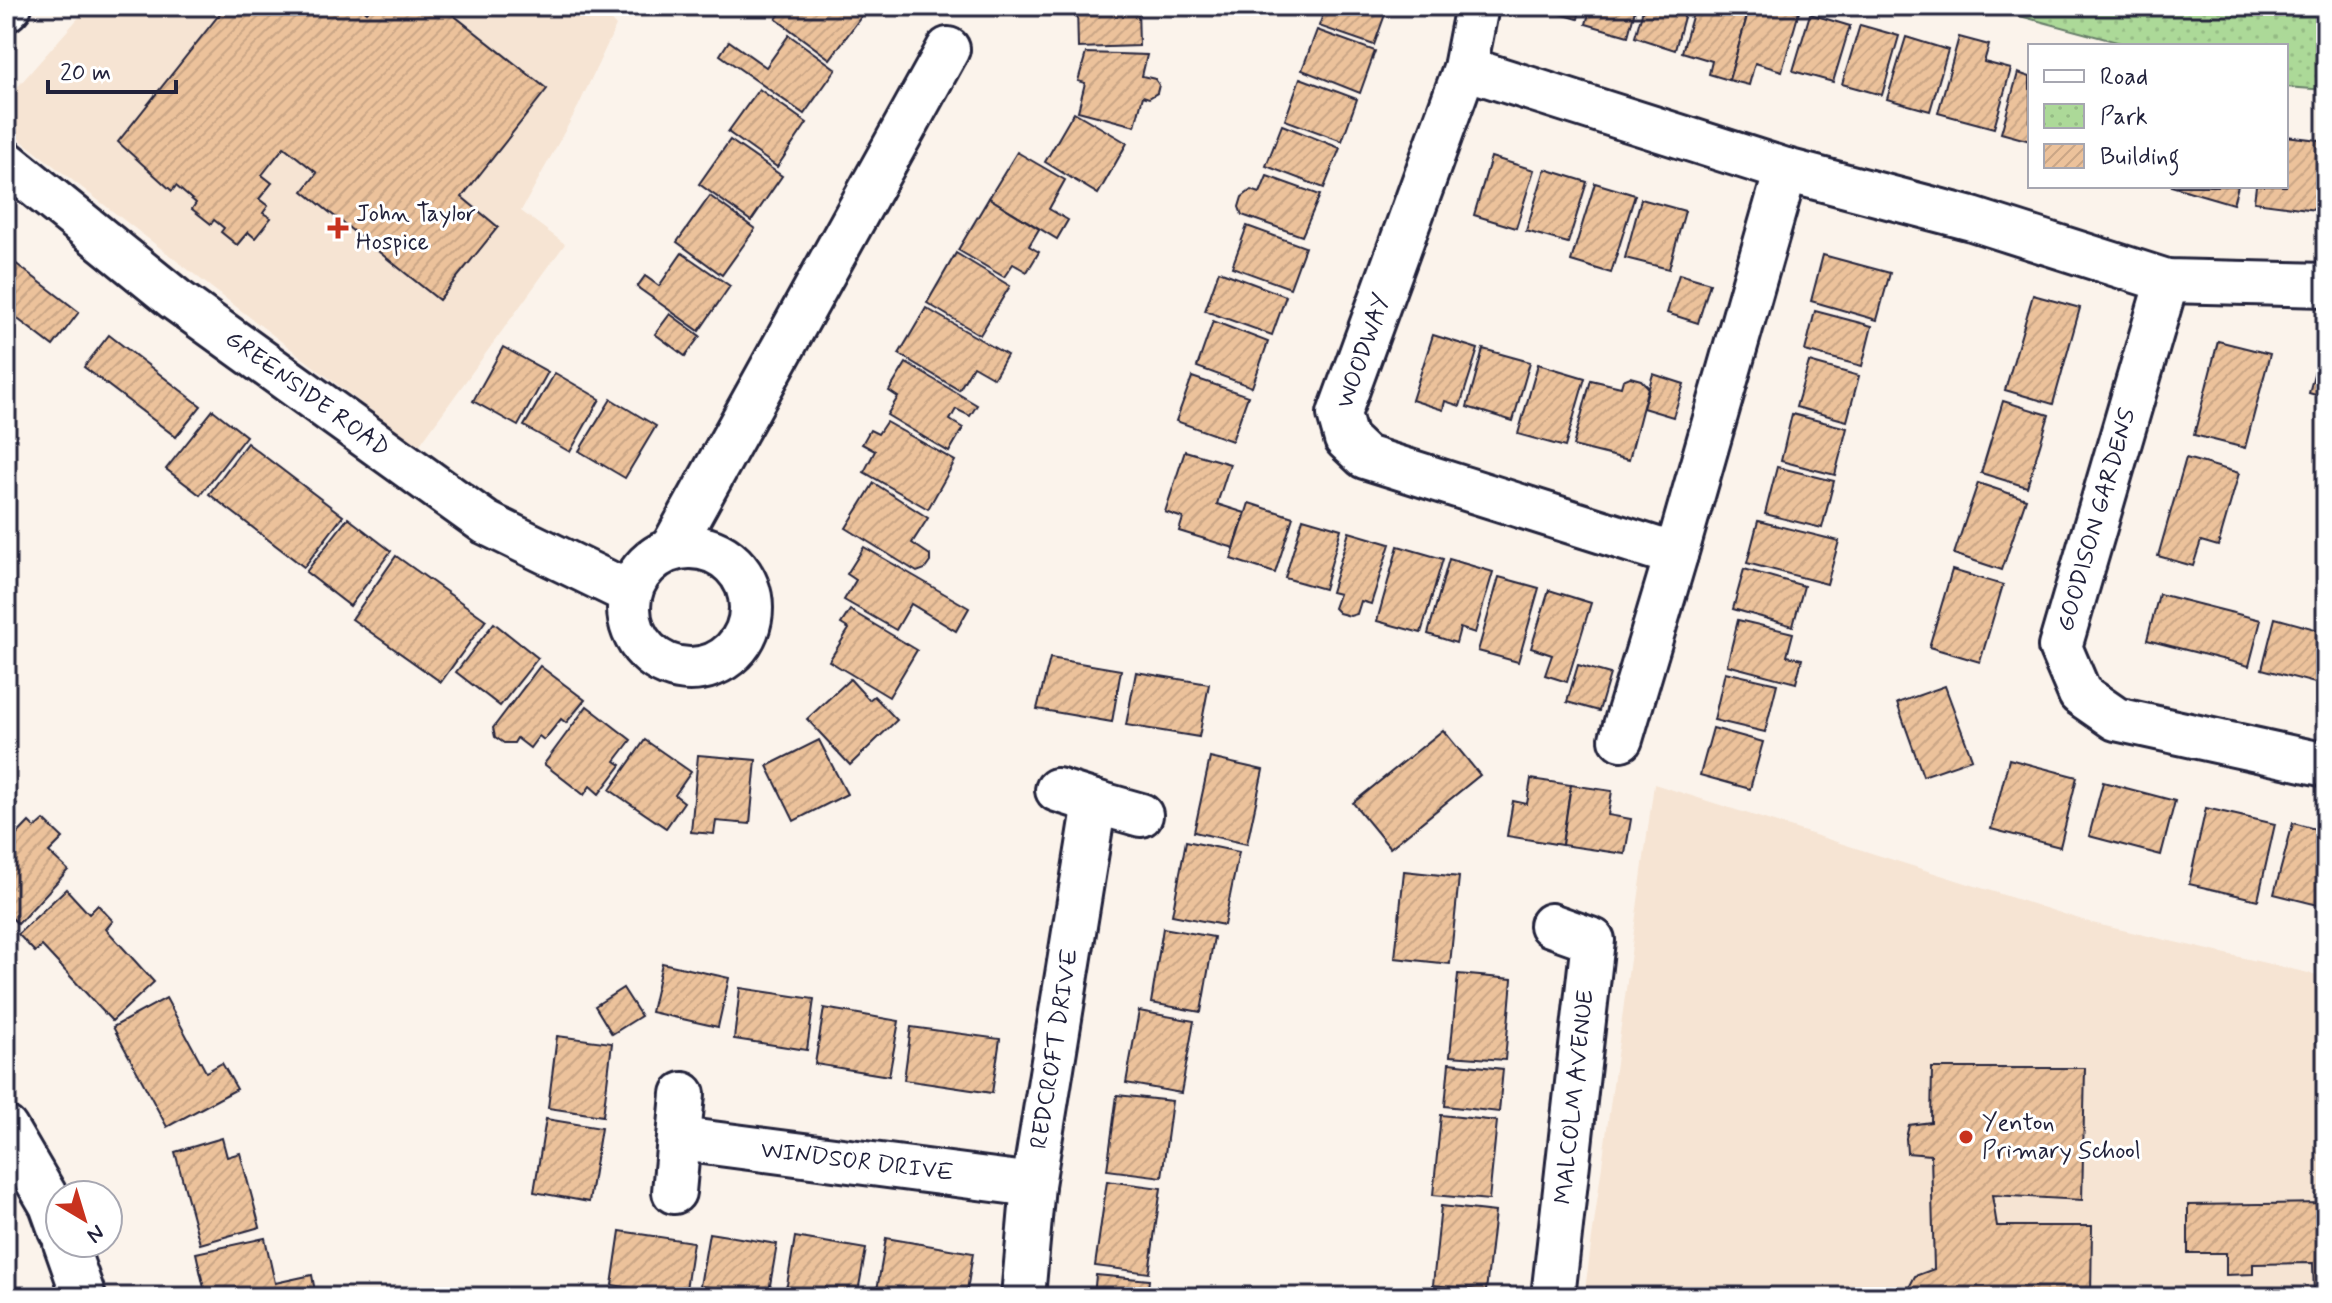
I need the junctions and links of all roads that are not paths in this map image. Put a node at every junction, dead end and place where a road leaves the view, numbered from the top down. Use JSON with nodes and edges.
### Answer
{"nodes":[{"id":1,"x":1477,"y":6,"type":"edge"},
{"id":2,"x":948,"y":49,"type":"dead end"},
{"id":3,"x":1465,"y":68,"type":"junction"},
{"id":4,"x":6,"y":162,"type":"edge"},
{"id":5,"x":1786,"y":170,"type":"junction"},
{"id":6,"x":2167,"y":281,"type":"junction"},
{"id":7,"x":2326,"y":285,"type":"edge"},
{"id":8,"x":672,"y":548,"type":"junction"},
{"id":9,"x":1676,"y":555,"type":"junction"},
{"id":10,"x":630,"y":593,"type":"junction"},
{"id":11,"x":1621,"y":739,"type":"dead end"},
{"id":12,"x":2326,"y":765,"type":"edge"},
{"id":13,"x":1141,"y":815,"type":"dead end"},
{"id":14,"x":1551,"y":925,"type":"dead end"},
{"id":15,"x":683,"y":1094,"type":"dead end"},
{"id":16,"x":6,"y":1128,"type":"edge"},
{"id":17,"x":681,"y":1139,"type":"junction"},
{"id":18,"x":1033,"y":1185,"type":"junction"},
{"id":19,"x":674,"y":1192,"type":"dead end"},
{"id":20,"x":44,"y":1193,"type":"edge"},
{"id":21,"x":71,"y":1259,"type":"edge"},
{"id":22,"x":84,"y":1297,"type":"edge"},
{"id":23,"x":1023,"y":1297,"type":"edge"},
{"id":24,"x":1553,"y":1297,"type":"edge"}],
"edges":[{"from":1,"to":3,"type":"street","name":"WOODWAY"},
{"from":2,"to":8,"type":"street"},
{"from":3,"to":5,"type":"street"},
{"from":3,"to":9,"type":"street","name":"WOODWAY"},
{"from":4,"to":10,"type":"street","name":"GREENSIDE ROAD"},
{"from":5,"to":6,"type":"street"},
{"from":5,"to":9,"type":"street"},
{"from":6,"to":7,"type":"street"},
{"from":6,"to":12,"type":"street","name":"GOODISON GARDENS"},
{"from":8,"to":10,"type":"street"},
{"from":8,"to":10,"type":"street"},
{"from":9,"to":11,"type":"street"},
{"from":13,"to":18,"type":"street","name":"REDCROFT DRIVE"},
{"from":14,"to":24,"type":"street","name":"MALCOLM AVENUE"},
{"from":15,"to":17,"type":"street"},
{"from":16,"to":20,"type":"street"},
{"from":17,"to":18,"type":"street","name":"WINDSOR DRIVE"},
{"from":17,"to":19,"type":"street"},
{"from":18,"to":23,"type":"street","name":"REDCROFT DRIVE"},
{"from":21,"to":22,"type":"street"}]}
